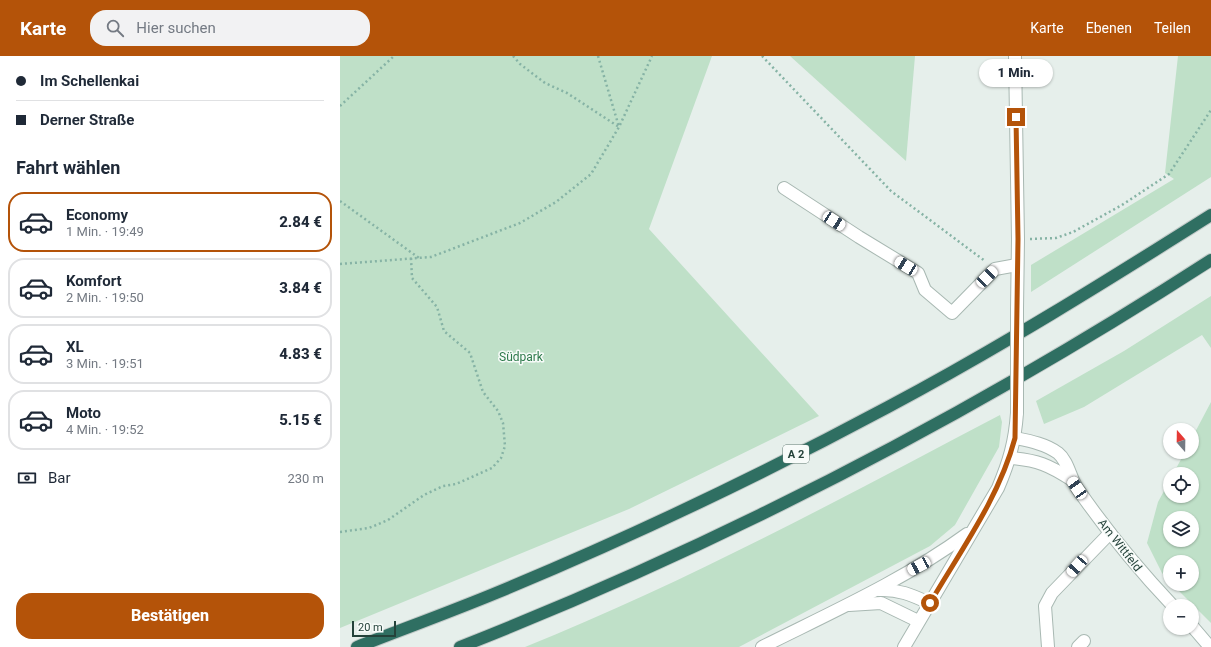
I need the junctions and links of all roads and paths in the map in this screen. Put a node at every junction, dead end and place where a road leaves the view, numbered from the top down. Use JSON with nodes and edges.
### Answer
{"nodes":[{"id":1,"x":394,"y":56,"type":"edge"},
{"id":2,"x":513,"y":56,"type":"edge"},
{"id":3,"x":598,"y":56,"type":"edge"},
{"id":4,"x":652,"y":56,"type":"edge"},
{"id":5,"x":762,"y":56,"type":"edge"},
{"id":6,"x":1015,"y":56,"type":"edge"},
{"id":7,"x":340,"y":106,"type":"edge"},
{"id":8,"x":1211,"y":110,"type":"edge"},
{"id":9,"x":619,"y":127,"type":"junction"},
{"id":10,"x":784,"y":188,"type":"dead end"},
{"id":11,"x":340,"y":201,"type":"edge"},
{"id":12,"x":1211,"y":215,"type":"edge"},
{"id":13,"x":1018,"y":239,"type":"junction"},
{"id":14,"x":410,"y":258,"type":"junction"},
{"id":15,"x":419,"y":258,"type":"junction"},
{"id":16,"x":1211,"y":260,"type":"edge"},
{"id":17,"x":340,"y":264,"type":"edge"},
{"id":18,"x":1017,"y":265,"type":"junction"},
{"id":19,"x":995,"y":269,"type":"junction"},
{"id":20,"x":1015,"y":438,"type":"junction"},
{"id":21,"x":1010,"y":458,"type":"junction"},
{"id":22,"x":1072,"y":480,"type":"junction"},
{"id":23,"x":973,"y":530,"type":"junction"},
{"id":24,"x":340,"y":532,"type":"edge"},
{"id":25,"x":1110,"y":533,"type":"junction"},
{"id":26,"x":873,"y":590,"type":"junction"},
{"id":27,"x":1166,"y":599,"type":"edge"},
{"id":28,"x":930,"y":603,"type":"junction"},
{"id":29,"x":848,"y":606,"type":"junction"},
{"id":30,"x":918,"y":621,"type":"junction"},
{"id":31,"x":1199,"y":634,"type":"edge"},
{"id":32,"x":357,"y":647,"type":"edge"},
{"id":33,"x":460,"y":647,"type":"edge"},
{"id":34,"x":762,"y":647,"type":"edge"},
{"id":35,"x":904,"y":647,"type":"edge"},
{"id":36,"x":1048,"y":647,"type":"edge"},
{"id":37,"x":1210,"y":647,"type":"edge"}],
"edges":[{"from":1,"to":7,"type":"path"},
{"from":2,"to":9,"type":"path"},
{"from":3,"to":9,"type":"path"},
{"from":4,"to":9,"type":"path"},
{"from":5,"to":19,"type":"path"},
{"from":6,"to":13,"type":"street"},
{"from":8,"to":13,"type":"path"},
{"from":9,"to":15,"type":"path"},
{"from":10,"to":19,"type":"street"},
{"from":11,"to":15,"type":"path"},
{"from":12,"to":32,"type":"highway","number":"A 2"},
{"from":13,"to":18,"type":"street"},
{"from":14,"to":15,"type":"path"},
{"from":14,"to":17,"type":"path"},
{"from":14,"to":24,"type":"path"},
{"from":16,"to":33,"type":"highway"},
{"from":18,"to":19,"type":"street"},
{"from":18,"to":20,"type":"street","bridge":true},
{"from":20,"to":21,"type":"street"},
{"from":20,"to":22,"type":"street","name":"Am Wittfeld"},
{"from":21,"to":22,"type":"street","name":"Am Wittfeld"},
{"from":21,"to":23,"type":"street"},
{"from":22,"to":25,"type":"street","name":"Am Wittfeld"},
{"from":23,"to":26,"type":"street"},
{"from":23,"to":28,"type":"street"},
{"from":25,"to":27,"type":"street","name":"Am Wittfeld"},
{"from":25,"to":36,"type":"street"},
{"from":26,"to":28,"type":"street"},
{"from":26,"to":29,"type":"street"},
{"from":28,"to":30,"type":"street"},
{"from":29,"to":30,"type":"street"},
{"from":29,"to":34,"type":"street"},
{"from":30,"to":35,"type":"street"},
{"from":31,"to":37,"type":"street"}]}
